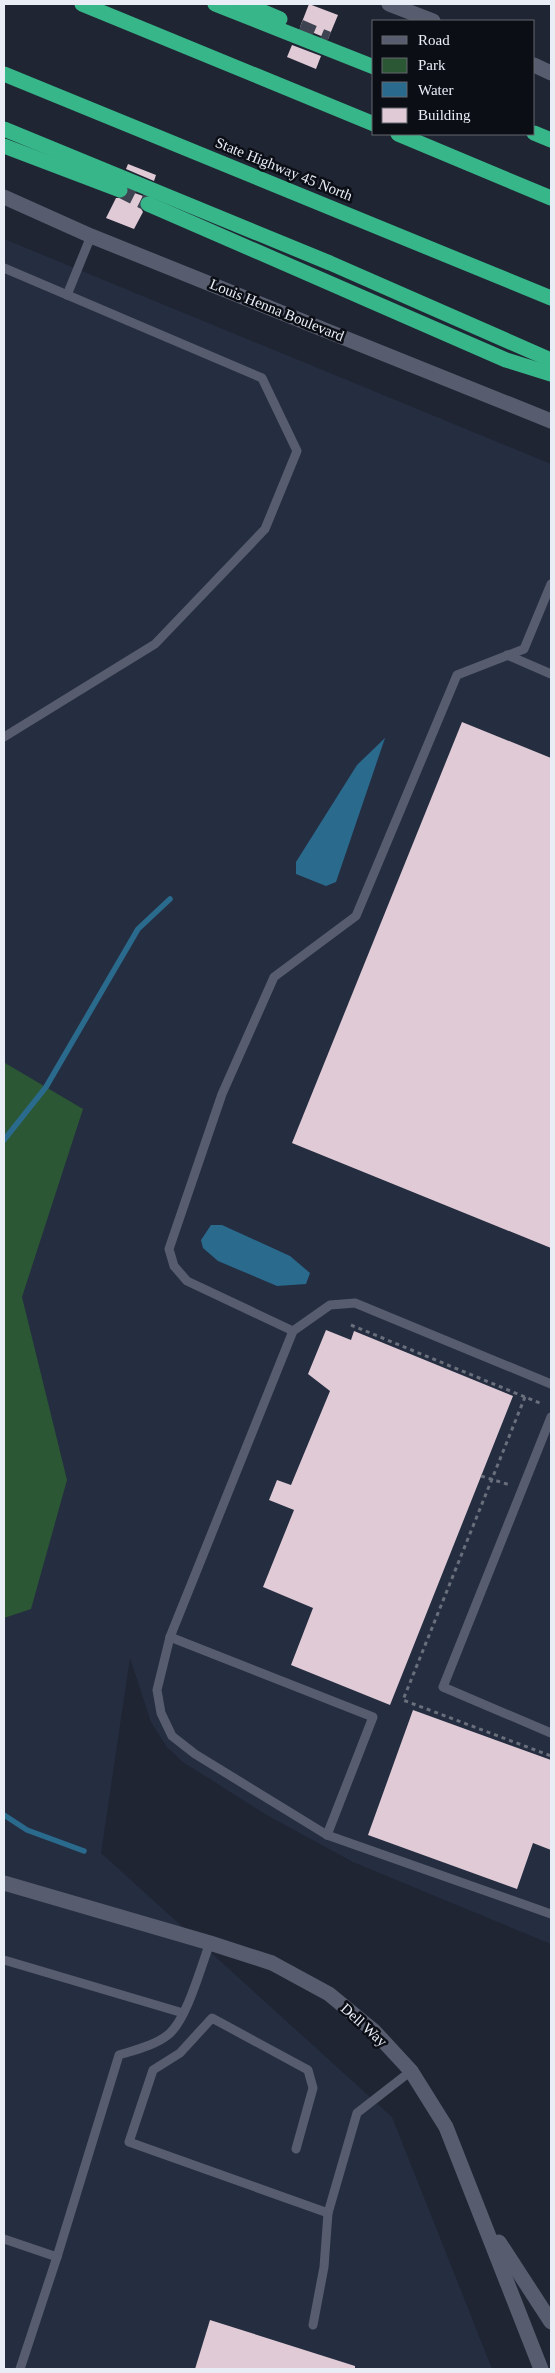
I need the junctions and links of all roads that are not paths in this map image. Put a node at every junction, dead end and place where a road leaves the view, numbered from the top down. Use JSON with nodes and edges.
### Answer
{"nodes":[{"id":1,"x":82,"y":4,"type":"edge"},
{"id":2,"x":215,"y":4,"type":"edge"},
{"id":3,"x":245,"y":4,"type":"edge"},
{"id":4,"x":389,"y":4,"type":"edge"},
{"id":5,"x":430,"y":20,"type":"edge"},
{"id":6,"x":300,"y":27,"type":"tunnel mouth"},
{"id":7,"x":328,"y":39,"type":"tunnel mouth"},
{"id":8,"x":372,"y":57,"type":"edge"},
{"id":9,"x":535,"y":65,"type":"edge"},
{"id":10,"x":372,"y":66,"type":"edge"},
{"id":11,"x":551,"y":73,"type":"edge"},
{"id":12,"x":4,"y":74,"type":"edge"},
{"id":13,"x":372,"y":123,"type":"edge"},
{"id":14,"x":535,"y":124,"type":"edge"},
{"id":15,"x":4,"y":129,"type":"edge"},
{"id":16,"x":551,"y":131,"type":"edge"},
{"id":17,"x":535,"y":133,"type":"edge"},
{"id":18,"x":400,"y":135,"type":"edge"},
{"id":19,"x":551,"y":140,"type":"edge"},
{"id":20,"x":4,"y":146,"type":"edge"},
{"id":21,"x":120,"y":190,"type":"tunnel mouth"},
{"id":22,"x":4,"y":197,"type":"edge"},
{"id":23,"x":551,"y":198,"type":"edge"},
{"id":24,"x":148,"y":204,"type":"tunnel mouth"},
{"id":25,"x":91,"y":236,"type":"junction"},
{"id":26,"x":4,"y":268,"type":"edge"},
{"id":27,"x":67,"y":295,"type":"junction"},
{"id":28,"x":551,"y":298,"type":"edge"},
{"id":29,"x":551,"y":360,"type":"edge"},
{"id":30,"x":551,"y":374,"type":"edge"},
{"id":31,"x":551,"y":421,"type":"edge"},
{"id":32,"x":551,"y":584,"type":"edge"},
{"id":33,"x":507,"y":655,"type":"junction"},
{"id":34,"x":551,"y":674,"type":"edge"},
{"id":35,"x":4,"y":737,"type":"edge"},
{"id":36,"x":293,"y":1331,"type":"junction"},
{"id":37,"x":551,"y":1384,"type":"edge"},
{"id":38,"x":551,"y":1417,"type":"edge"},
{"id":39,"x":547,"y":1439,"type":"edge"},
{"id":40,"x":170,"y":1637,"type":"junction"},
{"id":41,"x":551,"y":1733,"type":"edge"},
{"id":42,"x":328,"y":1835,"type":"junction"},
{"id":43,"x":4,"y":1883,"type":"edge"},
{"id":44,"x":551,"y":1914,"type":"edge"},
{"id":45,"x":210,"y":1943,"type":"junction"},
{"id":46,"x":4,"y":1960,"type":"edge"},
{"id":47,"x":183,"y":2013,"type":"junction"},
{"id":48,"x":410,"y":2071,"type":"junction"},
{"id":49,"x":296,"y":2149,"type":"dead end"},
{"id":50,"x":328,"y":2213,"type":"junction"},
{"id":51,"x":482,"y":2215,"type":"junction"},
{"id":52,"x":4,"y":2240,"type":"edge"},
{"id":53,"x":57,"y":2257,"type":"junction"},
{"id":54,"x":551,"y":2322,"type":"edge"},
{"id":55,"x":313,"y":2325,"type":"dead end"},
{"id":56,"x":20,"y":2369,"type":"edge"},
{"id":57,"x":541,"y":2369,"type":"edge"}],
"edges":[{"from":1,"to":13,"type":"highway"},
{"from":2,"to":10,"type":"highway"},
{"from":3,"to":6,"type":"highway"},
{"from":4,"to":5,"type":"street"},
{"from":7,"to":8,"type":"highway"},
{"from":9,"to":11,"type":"street"},
{"from":12,"to":28,"type":"highway","name":"State Highway 45 North"},
{"from":14,"to":16,"type":"highway"},
{"from":15,"to":29,"type":"highway"},
{"from":17,"to":19,"type":"highway"},
{"from":18,"to":23,"type":"highway"},
{"from":20,"to":21,"type":"highway"},
{"from":22,"to":25,"type":"street","name":"Louis Henna Boulevard"},
{"from":24,"to":30,"type":"highway"},
{"from":25,"to":27,"type":"lane"},
{"from":25,"to":31,"type":"street","name":"Louis Henna Boulevard"},
{"from":26,"to":27,"type":"lane"},
{"from":27,"to":35,"type":"lane"},
{"from":32,"to":33,"type":"lane"},
{"from":33,"to":34,"type":"lane"},
{"from":33,"to":36,"type":"lane"},
{"from":36,"to":37,"type":"lane"},
{"from":36,"to":40,"type":"lane"},
{"from":38,"to":39,"type":"lane"},
{"from":39,"to":41,"type":"lane"},
{"from":40,"to":42,"type":"lane"},
{"from":40,"to":42,"type":"lane"},
{"from":42,"to":44,"type":"lane"},
{"from":43,"to":45,"type":"street","name":"Dell Way"},
{"from":45,"to":47,"type":"lane"},
{"from":45,"to":48,"type":"street","name":"Dell Way"},
{"from":46,"to":47,"type":"lane"},
{"from":47,"to":53,"type":"lane"},
{"from":48,"to":50,"type":"lane"},
{"from":48,"to":51,"type":"street","name":"Dell Way"},
{"from":49,"to":50,"type":"lane"},
{"from":50,"to":55,"type":"lane"},
{"from":51,"to":54,"type":"street"},
{"from":51,"to":57,"type":"street","name":"Dell Way"},
{"from":52,"to":53,"type":"lane"},
{"from":53,"to":56,"type":"lane"}]}
